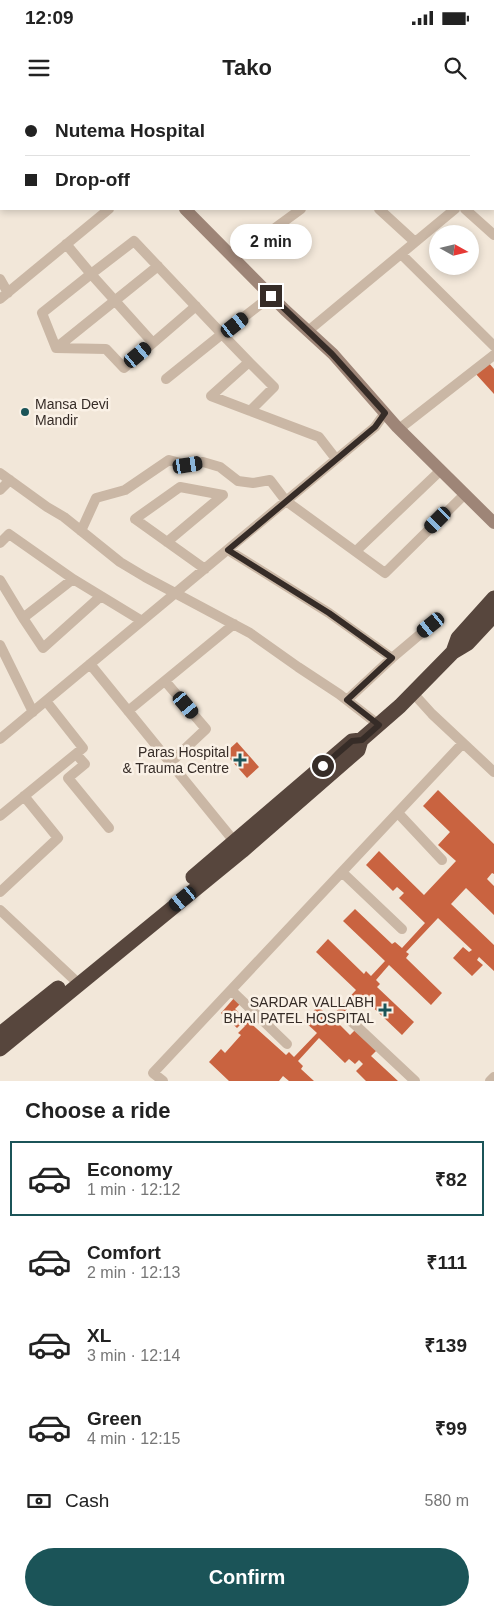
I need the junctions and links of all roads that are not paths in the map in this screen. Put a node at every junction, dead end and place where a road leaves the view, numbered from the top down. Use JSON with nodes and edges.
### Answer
{"nodes":[{"id":1,"x":186,"y":210,"type":"edge"},
{"id":2,"x":300,"y":210,"type":"edge"},
{"id":3,"x":380,"y":210,"type":"edge"},
{"id":4,"x":454,"y":210,"type":"edge"},
{"id":5,"x":466,"y":210,"type":"edge"},
{"id":6,"x":101,"y":211,"type":"edge"},
{"id":7,"x":494,"y":235,"type":"edge"},
{"id":8,"x":415,"y":242,"type":"junction"},
{"id":9,"x":66,"y":244,"type":"junction"},
{"id":10,"x":401,"y":254,"type":"junction"},
{"id":11,"x":234,"y":258,"type":"junction"},
{"id":12,"x":158,"y":266,"type":"junction"},
{"id":13,"x":91,"y":274,"type":"junction"},
{"id":14,"x":0,"y":279,"type":"edge"},
{"id":15,"x":4,"y":296,"type":"edge"},
{"id":16,"x":271,"y":296,"type":"junction"},
{"id":17,"x":115,"y":300,"type":"junction"},
{"id":18,"x":196,"y":306,"type":"junction"},
{"id":19,"x":308,"y":331,"type":"junction"},
{"id":20,"x":222,"y":334,"type":"junction"},
{"id":21,"x":153,"y":343,"type":"junction"},
{"id":22,"x":494,"y":346,"type":"edge"},
{"id":23,"x":56,"y":348,"type":"junction"},
{"id":24,"x":494,"y":355,"type":"edge"},
{"id":25,"x":250,"y":362,"type":"junction"},
{"id":26,"x":166,"y":379,"type":"dead end"},
{"id":27,"x":250,"y":411,"type":"junction"},
{"id":28,"x":385,"y":413,"type":"junction"},
{"id":29,"x":399,"y":429,"type":"junction"},
{"id":30,"x":336,"y":459,"type":"junction"},
{"id":31,"x":441,"y":470,"type":"junction"},
{"id":32,"x":0,"y":473,"type":"edge"},
{"id":33,"x":10,"y":480,"type":"junction"},
{"id":34,"x":0,"y":490,"type":"edge"},
{"id":35,"x":464,"y":494,"type":"junction"},
{"id":36,"x":286,"y":501,"type":"junction"},
{"id":37,"x":494,"y":523,"type":"edge"},
{"id":38,"x":81,"y":531,"type":"junction"},
{"id":39,"x":168,"y":542,"type":"junction"},
{"id":40,"x":0,"y":543,"type":"edge"},
{"id":41,"x":228,"y":550,"type":"junction"},
{"id":42,"x":356,"y":551,"type":"junction"},
{"id":43,"x":204,"y":569,"type":"junction"},
{"id":44,"x":73,"y":579,"type":"junction"},
{"id":45,"x":0,"y":580,"type":"edge"},
{"id":46,"x":176,"y":593,"type":"junction"},
{"id":47,"x":101,"y":596,"type":"junction"},
{"id":48,"x":494,"y":598,"type":"edge"},
{"id":49,"x":494,"y":615,"type":"edge"},
{"id":50,"x":23,"y":618,"type":"junction"},
{"id":51,"x":142,"y":621,"type":"junction"},
{"id":52,"x":234,"y":624,"type":"junction"},
{"id":53,"x":431,"y":625,"type":"dead end"},
{"id":54,"x":0,"y":645,"type":"edge"},
{"id":55,"x":453,"y":652,"type":"junction"},
{"id":56,"x":392,"y":658,"type":"junction"},
{"id":57,"x":90,"y":664,"type":"junction"},
{"id":58,"x":166,"y":681,"type":"junction"},
{"id":59,"x":413,"y":693,"type":"junction"},
{"id":60,"x":347,"y":700,"type":"junction"},
{"id":61,"x":46,"y":701,"type":"junction"},
{"id":62,"x":128,"y":711,"type":"junction"},
{"id":63,"x":33,"y":712,"type":"junction"},
{"id":64,"x":379,"y":725,"type":"junction"},
{"id":65,"x":0,"y":739,"type":"edge"},
{"id":66,"x":463,"y":743,"type":"junction"},
{"id":67,"x":76,"y":754,"type":"junction"},
{"id":68,"x":171,"y":762,"type":"junction"},
{"id":69,"x":492,"y":767,"type":"edge"},
{"id":70,"x":24,"y":796,"type":"junction"},
{"id":71,"x":398,"y":813,"type":"junction"},
{"id":72,"x":0,"y":816,"type":"edge"},
{"id":73,"x":109,"y":828,"type":"dead end"},
{"id":74,"x":238,"y":847,"type":"junction"},
{"id":75,"x":442,"y":860,"type":"dead end"},
{"id":76,"x":342,"y":872,"type":"junction"},
{"id":77,"x":0,"y":892,"type":"edge"},
{"id":78,"x":0,"y":910,"type":"edge"},
{"id":79,"x":402,"y":929,"type":"dead end"},
{"id":80,"x":76,"y":980,"type":"junction"},
{"id":81,"x":231,"y":990,"type":"junction"},
{"id":82,"x":351,"y":1021,"type":"dead end"},
{"id":83,"x":0,"y":1034,"type":"edge"},
{"id":84,"x":287,"y":1044,"type":"dead end"},
{"id":85,"x":0,"y":1049,"type":"edge"},
{"id":86,"x":494,"y":1076,"type":"edge"},
{"id":87,"x":163,"y":1081,"type":"edge"},
{"id":88,"x":415,"y":1081,"type":"edge"},
{"id":89,"x":490,"y":1081,"type":"edge"}],
"edges":[{"from":1,"to":11,"type":"street"},
{"from":2,"to":11,"type":"street"},
{"from":3,"to":8,"type":"street"},
{"from":4,"to":8,"type":"street"},
{"from":5,"to":7,"type":"street"},
{"from":6,"to":9,"type":"street"},
{"from":8,"to":10,"type":"street"},
{"from":9,"to":13,"type":"street"},
{"from":9,"to":15,"type":"street"},
{"from":10,"to":19,"type":"street"},
{"from":10,"to":22,"type":"street"},
{"from":11,"to":16,"type":"street"},
{"from":12,"to":13,"type":"street"},
{"from":12,"to":17,"type":"street"},
{"from":12,"to":18,"type":"street"},
{"from":13,"to":17,"type":"street"},
{"from":13,"to":23,"type":"street"},
{"from":14,"to":15,"type":"street"},
{"from":16,"to":19,"type":"street"},
{"from":16,"to":20,"type":"street"},
{"from":17,"to":21,"type":"street"},
{"from":17,"to":23,"type":"street"},
{"from":18,"to":20,"type":"street"},
{"from":18,"to":21,"type":"street"},
{"from":19,"to":28,"type":"street"},
{"from":20,"to":25,"type":"street"},
{"from":20,"to":26,"type":"street"},
{"from":21,"to":23,"type":"street"},
{"from":24,"to":29,"type":"street"},
{"from":25,"to":27,"type":"street"},
{"from":25,"to":27,"type":"street"},
{"from":27,"to":30,"type":"street"},
{"from":28,"to":29,"type":"street"},
{"from":28,"to":30,"type":"street"},
{"from":29,"to":31,"type":"street"},
{"from":30,"to":36,"type":"street"},
{"from":31,"to":35,"type":"street"},
{"from":31,"to":42,"type":"street"},
{"from":32,"to":33,"type":"street"},
{"from":33,"to":34,"type":"street"},
{"from":33,"to":38,"type":"street"},
{"from":35,"to":37,"type":"street"},
{"from":35,"to":42,"type":"street"},
{"from":36,"to":38,"type":"street"},
{"from":36,"to":41,"type":"street"},
{"from":36,"to":42,"type":"street"},
{"from":38,"to":46,"type":"street"},
{"from":39,"to":39,"type":"street"},
{"from":39,"to":43,"type":"street"},
{"from":40,"to":44,"type":"street"},
{"from":41,"to":43,"type":"street"},
{"from":41,"to":56,"type":"street"},
{"from":43,"to":46,"type":"street"},
{"from":44,"to":47,"type":"street"},
{"from":44,"to":50,"type":"street"},
{"from":45,"to":50,"type":"street"},
{"from":46,"to":51,"type":"street"},
{"from":46,"to":52,"type":"street"},
{"from":47,"to":50,"type":"street"},
{"from":47,"to":51,"type":"street"},
{"from":48,"to":55,"type":"highway"},
{"from":49,"to":55,"type":"highway"},
{"from":51,"to":57,"type":"street"},
{"from":52,"to":58,"type":"street"},
{"from":52,"to":60,"type":"street"},
{"from":53,"to":56,"type":"street"},
{"from":54,"to":63,"type":"street"},
{"from":55,"to":59,"type":"highway"},
{"from":56,"to":60,"type":"street"},
{"from":57,"to":61,"type":"street"},
{"from":57,"to":62,"type":"street"},
{"from":58,"to":62,"type":"street"},
{"from":58,"to":68,"type":"street"},
{"from":59,"to":64,"type":"highway"},
{"from":59,"to":66,"type":"street"},
{"from":60,"to":64,"type":"street"},
{"from":61,"to":63,"type":"street"},
{"from":61,"to":67,"type":"street"},
{"from":62,"to":68,"type":"street"},
{"from":63,"to":65,"type":"street"},
{"from":64,"to":74,"type":"highway"},
{"from":66,"to":69,"type":"street"},
{"from":66,"to":71,"type":"street"},
{"from":67,"to":70,"type":"street"},
{"from":67,"to":73,"type":"street"},
{"from":68,"to":74,"type":"street"},
{"from":70,"to":72,"type":"street"},
{"from":70,"to":77,"type":"street"},
{"from":71,"to":75,"type":"street"},
{"from":71,"to":76,"type":"street"},
{"from":74,"to":80,"type":"highway"},
{"from":76,"to":79,"type":"street"},
{"from":76,"to":81,"type":"street"},
{"from":78,"to":80,"type":"street"},
{"from":80,"to":83,"type":"highway"},
{"from":80,"to":85,"type":"highway"},
{"from":81,"to":84,"type":"street"},
{"from":81,"to":87,"type":"street"},
{"from":82,"to":88,"type":"street"},
{"from":86,"to":89,"type":"street"}]}
